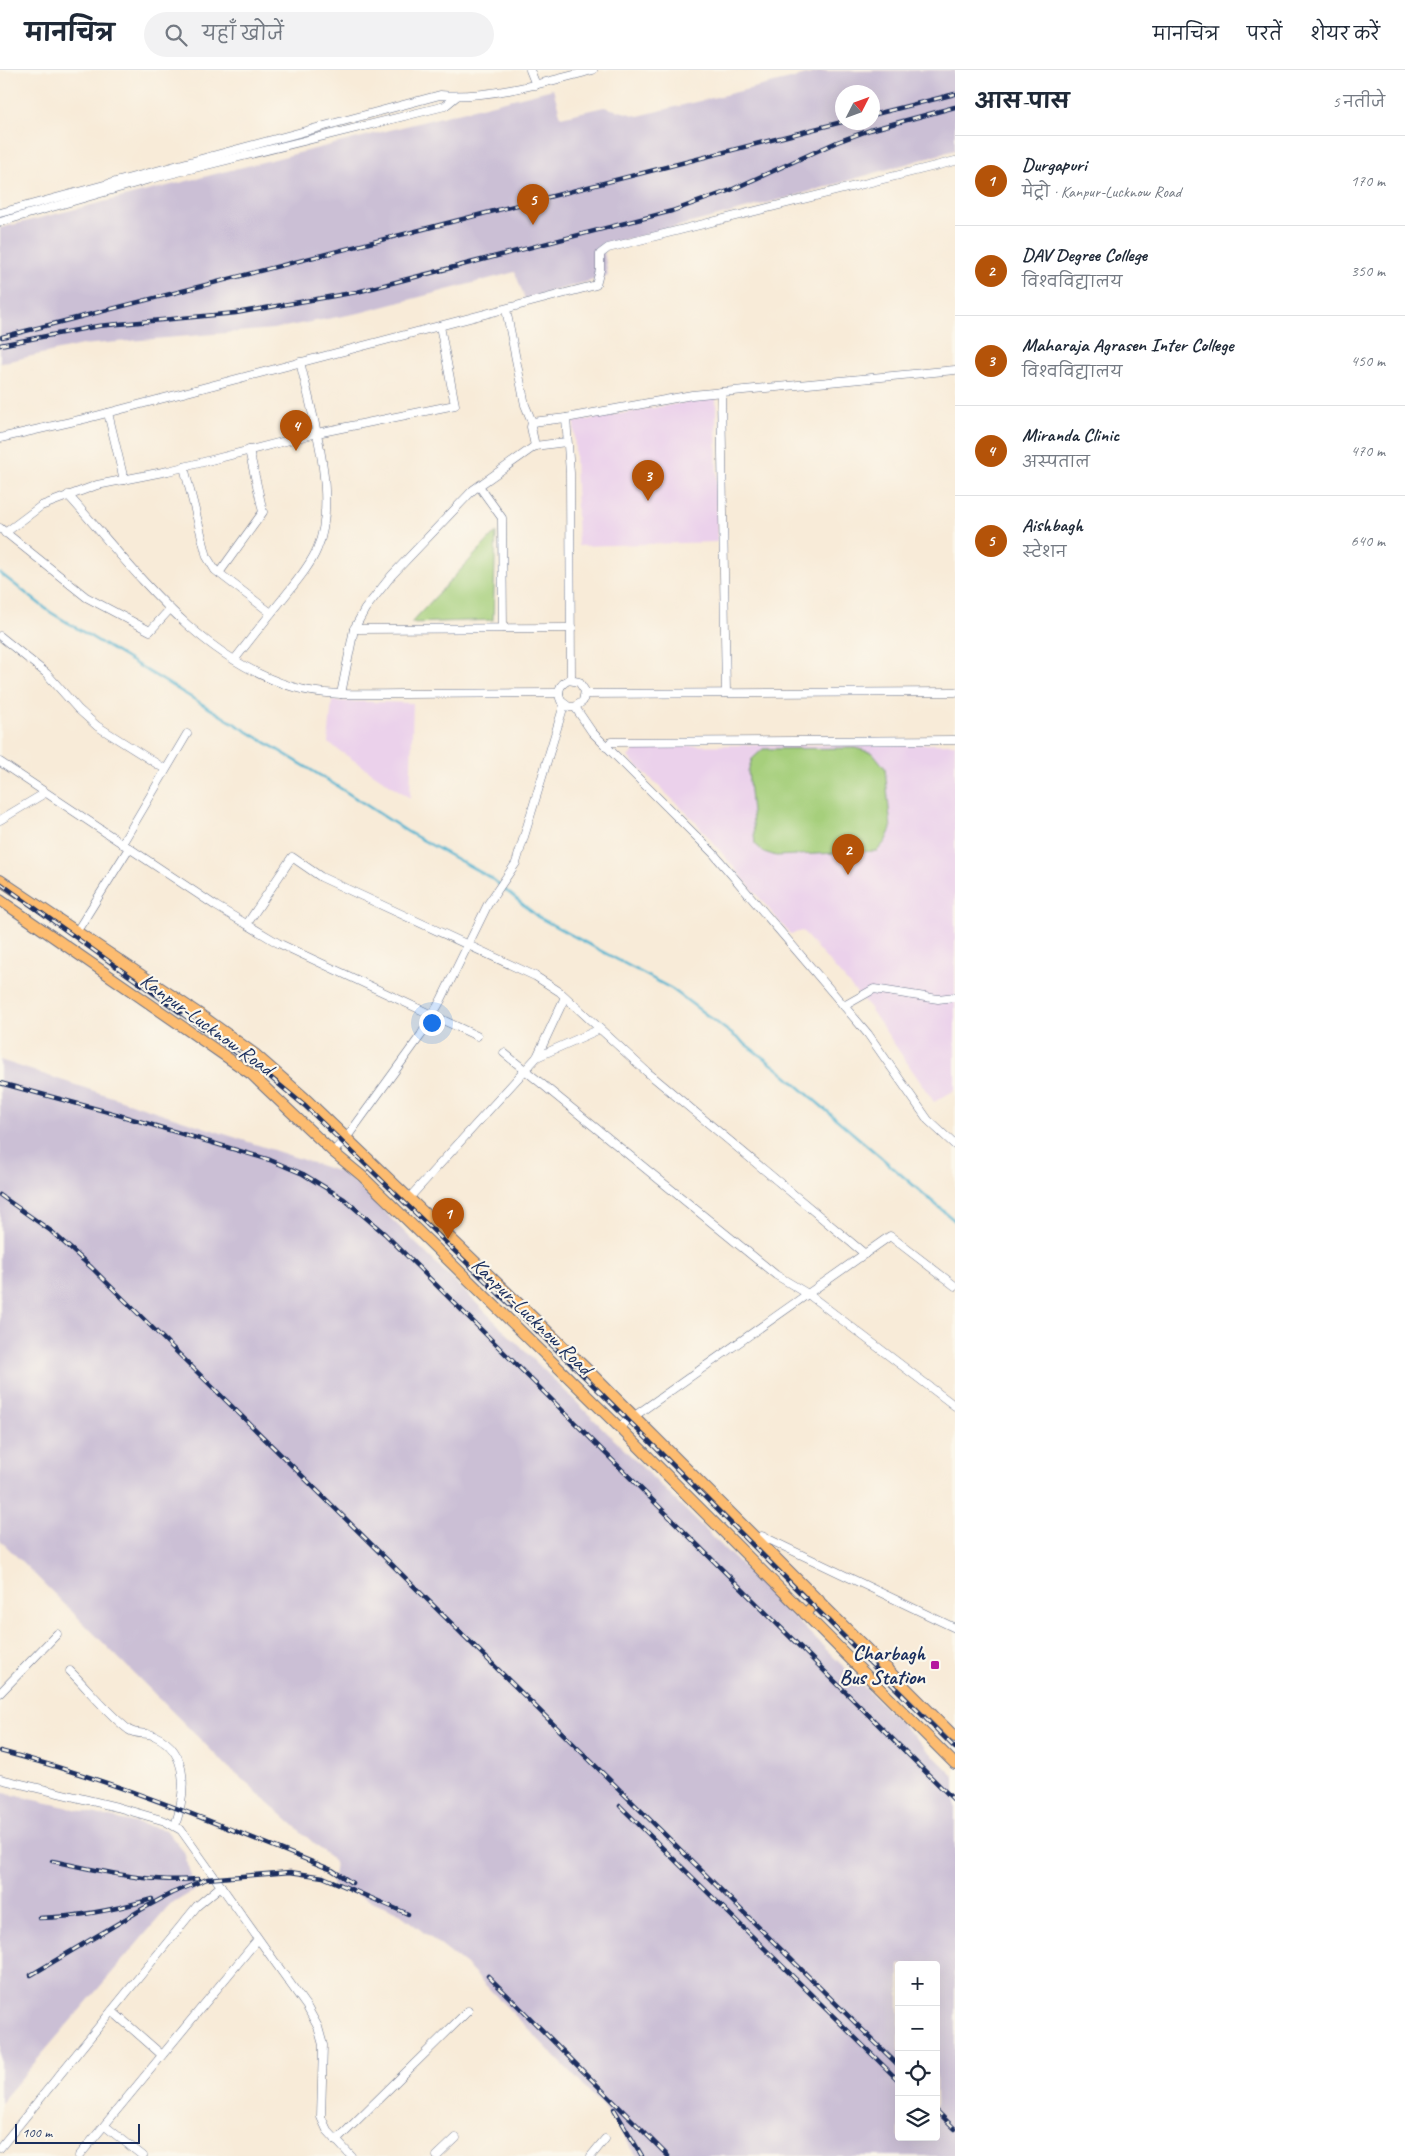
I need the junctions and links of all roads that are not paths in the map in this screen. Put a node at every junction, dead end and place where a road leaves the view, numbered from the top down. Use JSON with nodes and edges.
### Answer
{"nodes":[{"id":1,"x":530,"y":70,"type":"edge"},
{"id":2,"x":593,"y":70,"type":"edge"},
{"id":3,"x":536,"y":85,"type":"junction"},
{"id":4,"x":457,"y":96,"type":"junction"},
{"id":5,"x":955,"y":161,"type":"edge"},
{"id":6,"x":0,"y":213,"type":"edge"},
{"id":7,"x":0,"y":222,"type":"edge"},
{"id":8,"x":506,"y":309,"type":"junction"},
{"id":9,"x":440,"y":326,"type":"junction"},
{"id":10,"x":300,"y":362,"type":"junction"},
{"id":11,"x":955,"y":370,"type":"edge"},
{"id":12,"x":721,"y":392,"type":"junction"},
{"id":13,"x":108,"y":413,"type":"junction"},
{"id":14,"x":566,"y":418,"type":"junction"},
{"id":15,"x":532,"y":422,"type":"junction"},
{"id":16,"x":317,"y":433,"type":"junction"},
{"id":17,"x":0,"y":438,"type":"edge"},
{"id":18,"x":566,"y":442,"type":"junction"},
{"id":19,"x":535,"y":446,"type":"junction"},
{"id":20,"x":249,"y":450,"type":"junction"},
{"id":21,"x":184,"y":466,"type":"junction"},
{"id":22,"x":124,"y":480,"type":"junction"},
{"id":23,"x":479,"y":486,"type":"junction"},
{"id":24,"x":68,"y":495,"type":"junction"},
{"id":25,"x":3,"y":531,"type":"edge"},
{"id":26,"x":219,"y":573,"type":"junction"},
{"id":27,"x":170,"y":609,"type":"junction"},
{"id":28,"x":272,"y":612,"type":"junction"},
{"id":29,"x":502,"y":628,"type":"junction"},
{"id":30,"x":572,"y":628,"type":"junction"},
{"id":31,"x":354,"y":629,"type":"junction"},
{"id":32,"x":0,"y":636,"type":"edge"},
{"id":33,"x":235,"y":659,"type":"junction"},
{"id":34,"x":571,"y":680,"type":"junction"},
{"id":35,"x":955,"y":692,"type":"edge"},
{"id":36,"x":559,"y":693,"type":"junction"},
{"id":37,"x":726,"y":693,"type":"junction"},
{"id":38,"x":341,"y":694,"type":"junction"},
{"id":39,"x":585,"y":694,"type":"junction"},
{"id":40,"x":564,"y":705,"type":"junction"},
{"id":41,"x":574,"y":707,"type":"junction"},
{"id":42,"x":187,"y":734,"type":"dead end"},
{"id":43,"x":955,"y":740,"type":"edge"},
{"id":44,"x":606,"y":747,"type":"junction"},
{"id":45,"x":0,"y":762,"type":"edge"},
{"id":46,"x":165,"y":769,"type":"junction"},
{"id":47,"x":45,"y":793,"type":"junction"},
{"id":48,"x":0,"y":820,"type":"edge"},
{"id":49,"x":125,"y":846,"type":"junction"},
{"id":50,"x":0,"y":880,"type":"edge"},
{"id":51,"x":0,"y":900,"type":"edge"},
{"id":52,"x":247,"y":924,"type":"junction"},
{"id":53,"x":77,"y":931,"type":"junction"},
{"id":54,"x":468,"y":946,"type":"junction"},
{"id":55,"x":565,"y":997,"type":"junction"},
{"id":56,"x":955,"y":997,"type":"edge"},
{"id":57,"x":844,"y":1006,"type":"junction"},
{"id":58,"x":432,"y":1016,"type":"junction"},
{"id":59,"x":600,"y":1029,"type":"junction"},
{"id":60,"x":477,"y":1036,"type":"dead end"},
{"id":61,"x":504,"y":1053,"type":"dead end"},
{"id":62,"x":537,"y":1057,"type":"junction"},
{"id":63,"x":526,"y":1070,"type":"junction"},
{"id":64,"x":347,"y":1137,"type":"junction"},
{"id":65,"x":955,"y":1144,"type":"edge"},
{"id":66,"x":333,"y":1152,"type":"junction"},
{"id":67,"x":410,"y":1197,"type":"junction"},
{"id":68,"x":865,"y":1254,"type":"junction"},
{"id":69,"x":955,"y":1286,"type":"edge"},
{"id":70,"x":808,"y":1294,"type":"junction"},
{"id":71,"x":955,"y":1406,"type":"edge"},
{"id":72,"x":634,"y":1416,"type":"junction"},
{"id":73,"x":618,"y":1427,"type":"junction"},
{"id":74,"x":758,"y":1538,"type":"junction"},
{"id":75,"x":819,"y":1600,"type":"junction"},
{"id":76,"x":805,"y":1614,"type":"junction"},
{"id":77,"x":955,"y":1628,"type":"edge"},
{"id":78,"x":57,"y":1634,"type":"dead end"},
{"id":79,"x":888,"y":1668,"type":"junction"},
{"id":80,"x":70,"y":1671,"type":"dead end"},
{"id":81,"x":873,"y":1682,"type":"junction"},
{"id":82,"x":2,"y":1688,"type":"edge"},
{"id":83,"x":955,"y":1737,"type":"edge"},
{"id":84,"x":955,"y":1764,"type":"edge"},
{"id":85,"x":0,"y":1779,"type":"edge"},
{"id":86,"x":175,"y":1826,"type":"junction"},
{"id":87,"x":221,"y":1886,"type":"junction"},
{"id":88,"x":258,"y":1938,"type":"junction"},
{"id":89,"x":112,"y":2011,"type":"junction"},
{"id":90,"x":468,"y":2011,"type":"dead end"},
{"id":91,"x":162,"y":2055,"type":"junction"},
{"id":92,"x":104,"y":2126,"type":"junction"},
{"id":93,"x":456,"y":2138,"type":"dead end"},
{"id":94,"x":605,"y":2138,"type":"dead end"},
{"id":95,"x":336,"y":2141,"type":"junction"},
{"id":96,"x":0,"y":2148,"type":"edge"},
{"id":97,"x":79,"y":2156,"type":"edge"},
{"id":98,"x":143,"y":2156,"type":"edge"},
{"id":99,"x":351,"y":2156,"type":"edge"},
{"id":100,"x":437,"y":2156,"type":"edge"},
{"id":101,"x":591,"y":2156,"type":"edge"}],
"edges":[{"from":1,"to":3,"type":"street"},
{"from":2,"to":3,"type":"street"},
{"from":3,"to":4,"type":"street"},
{"from":4,"to":6,"type":"street"},
{"from":4,"to":7,"type":"street"},
{"from":5,"to":8,"type":"street"},
{"from":8,"to":9,"type":"street"},
{"from":8,"to":15,"type":"street"},
{"from":9,"to":10,"type":"street"},
{"from":9,"to":16,"type":"street"},
{"from":10,"to":13,"type":"street"},
{"from":10,"to":16,"type":"street"},
{"from":11,"to":12,"type":"street"},
{"from":12,"to":14,"type":"street"},
{"from":12,"to":37,"type":"street"},
{"from":13,"to":17,"type":"street"},
{"from":13,"to":22,"type":"street"},
{"from":14,"to":15,"type":"street"},
{"from":14,"to":18,"type":"street"},
{"from":15,"to":19,"type":"street"},
{"from":16,"to":20,"type":"street"},
{"from":16,"to":28,"type":"street"},
{"from":18,"to":19,"type":"street"},
{"from":18,"to":30,"type":"street"},
{"from":19,"to":23,"type":"street"},
{"from":20,"to":21,"type":"street"},
{"from":20,"to":26,"type":"street"},
{"from":21,"to":22,"type":"street"},
{"from":21,"to":26,"type":"street"},
{"from":22,"to":24,"type":"street"},
{"from":23,"to":29,"type":"street"},
{"from":23,"to":31,"type":"street"},
{"from":24,"to":25,"type":"street"},
{"from":24,"to":27,"type":"street"},
{"from":25,"to":27,"type":"street"},
{"from":26,"to":28,"type":"street"},
{"from":27,"to":33,"type":"street"},
{"from":28,"to":33,"type":"street"},
{"from":29,"to":30,"type":"street"},
{"from":29,"to":31,"type":"street"},
{"from":30,"to":34,"type":"street"},
{"from":31,"to":38,"type":"street"},
{"from":32,"to":46,"type":"street"},
{"from":33,"to":38,"type":"street"},
{"from":34,"to":36,"type":"street"},
{"from":34,"to":39,"type":"street"},
{"from":35,"to":37,"type":"street"},
{"from":36,"to":38,"type":"street"},
{"from":36,"to":40,"type":"street"},
{"from":37,"to":39,"type":"street"},
{"from":39,"to":41,"type":"street"},
{"from":40,"to":41,"type":"street"},
{"from":40,"to":54,"type":"street"},
{"from":41,"to":44,"type":"street"},
{"from":42,"to":46,"type":"street"},
{"from":43,"to":44,"type":"street"},
{"from":44,"to":57,"type":"street"},
{"from":45,"to":47,"type":"street"},
{"from":46,"to":49,"type":"street"},
{"from":47,"to":48,"type":"street"},
{"from":47,"to":49,"type":"street"},
{"from":49,"to":52,"type":"street"},
{"from":49,"to":53,"type":"street"},
{"from":50,"to":53,"type":"main road","name":"Kanpur-Lucknow Road"},
{"from":51,"to":66,"type":"main road","name":"Kanpur-Lucknow Road"},
{"from":52,"to":54,"type":"street"},
{"from":52,"to":58,"type":"street"},
{"from":53,"to":64,"type":"main road","name":"Kanpur-Lucknow Road"},
{"from":54,"to":55,"type":"street"},
{"from":54,"to":58,"type":"street"},
{"from":55,"to":59,"type":"street"},
{"from":55,"to":62,"type":"street"},
{"from":56,"to":57,"type":"street"},
{"from":57,"to":65,"type":"street"},
{"from":58,"to":60,"type":"street"},
{"from":58,"to":64,"type":"street"},
{"from":59,"to":62,"type":"street"},
{"from":59,"to":68,"type":"street"},
{"from":61,"to":63,"type":"street"},
{"from":62,"to":63,"type":"street"},
{"from":63,"to":67,"type":"street"},
{"from":63,"to":70,"type":"street"},
{"from":64,"to":66,"type":"street"},
{"from":64,"to":67,"type":"main road","name":"Kanpur-Lucknow Road"},
{"from":66,"to":73,"type":"main road","name":"Kanpur-Lucknow Road"},
{"from":67,"to":72,"type":"main road","name":"Kanpur-Lucknow Road"},
{"from":68,"to":69,"type":"street"},
{"from":68,"to":70,"type":"street"},
{"from":70,"to":71,"type":"street"},
{"from":70,"to":72,"type":"street"},
{"from":72,"to":73,"type":"street"},
{"from":72,"to":74,"type":"main road","name":"Kanpur-Lucknow Road"},
{"from":73,"to":76,"type":"main road","name":"Kanpur-Lucknow Road"},
{"from":74,"to":75,"type":"main road","name":"Kanpur-Lucknow Road"},
{"from":74,"to":77,"type":"street"},
{"from":75,"to":76,"type":"main road"},
{"from":75,"to":79,"type":"main road","name":"Kanpur-Lucknow Road"},
{"from":76,"to":81,"type":"main road","name":"Kanpur-Lucknow Road"},
{"from":78,"to":82,"type":"street"},
{"from":79,"to":81,"type":"main road"},
{"from":79,"to":83,"type":"main road","name":"Kanpur-Lucknow Road"},
{"from":80,"to":86,"type":"street"},
{"from":81,"to":84,"type":"main road","name":"Kanpur-Lucknow Road"},
{"from":85,"to":86,"type":"street"},
{"from":86,"to":87,"type":"street"},
{"from":87,"to":88,"type":"street"},
{"from":87,"to":89,"type":"street"},
{"from":88,"to":91,"type":"street"},
{"from":88,"to":95,"type":"street"},
{"from":89,"to":91,"type":"street"},
{"from":89,"to":96,"type":"street"},
{"from":90,"to":95,"type":"street"},
{"from":91,"to":92,"type":"street"},
{"from":92,"to":97,"type":"street"},
{"from":92,"to":98,"type":"street"},
{"from":93,"to":100,"type":"street"},
{"from":94,"to":101,"type":"street"},
{"from":95,"to":99,"type":"street"}]}
